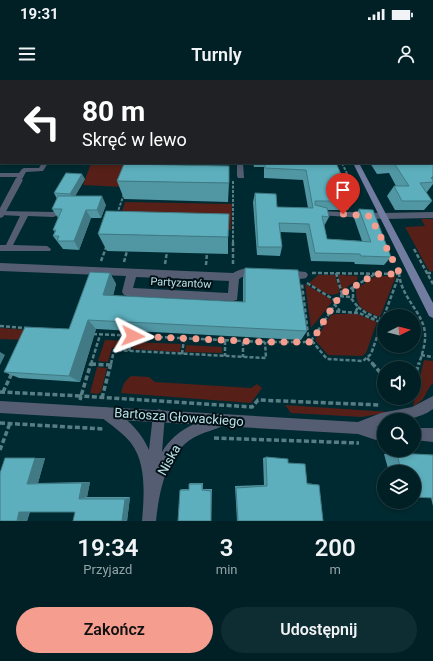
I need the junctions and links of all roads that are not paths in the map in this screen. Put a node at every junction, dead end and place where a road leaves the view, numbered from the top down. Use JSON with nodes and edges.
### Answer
{"nodes":[{"id":1,"x":44,"y":164,"type":"edge"},
{"id":2,"x":240,"y":164,"type":"edge"},
{"id":3,"x":357,"y":164,"type":"edge"},
{"id":4,"x":0,"y":175,"type":"edge"},
{"id":5,"x":237,"y":177,"type":"road end"},
{"id":6,"x":20,"y":178,"type":"junction"},
{"id":7,"x":316,"y":213,"type":"edge"},
{"id":8,"x":1,"y":214,"type":"edge"},
{"id":9,"x":25,"y":214,"type":"junction"},
{"id":10,"x":53,"y":214,"type":"edge"},
{"id":11,"x":433,"y":214,"type":"edge"},
{"id":12,"x":384,"y":216,"type":"junction"},
{"id":13,"x":4,"y":248,"type":"edge"},
{"id":14,"x":47,"y":249,"type":"dead end"},
{"id":15,"x":0,"y":267,"type":"edge"},
{"id":16,"x":233,"y":272,"type":"junction"},
{"id":17,"x":132,"y":273,"type":"junction"},
{"id":18,"x":303,"y":275,"type":"road end"},
{"id":19,"x":433,"y":313,"type":"edge"},
{"id":20,"x":433,"y":402,"type":"edge"},
{"id":21,"x":0,"y":407,"type":"edge"},
{"id":22,"x":104,"y":412,"type":"junction"},
{"id":23,"x":159,"y":415,"type":"junction"},
{"id":24,"x":223,"y":420,"type":"junction"},
{"id":25,"x":358,"y":428,"type":"junction"},
{"id":26,"x":377,"y":434,"type":"edge"},
{"id":27,"x":421,"y":434,"type":"edge"},
{"id":28,"x":433,"y":435,"type":"edge"},
{"id":29,"x":150,"y":503,"type":"junction"},
{"id":30,"x":149,"y":521,"type":"edge"}],
"edges":[{"from":1,"to":6,"type":"lane"},
{"from":2,"to":5,"type":"street"},
{"from":3,"to":12,"type":"main road"},
{"from":4,"to":6,"type":"lane"},
{"from":6,"to":8,"type":"street"},
{"from":7,"to":12,"type":"lane"},
{"from":8,"to":9,"type":"lane"},
{"from":9,"to":10,"type":"lane"},
{"from":9,"to":13,"type":"lane"},
{"from":11,"to":12,"type":"lane"},
{"from":12,"to":19,"type":"main road"},
{"from":13,"to":14,"type":"lane"},
{"from":15,"to":17,"type":"street","name":"Partyzantów"},
{"from":16,"to":17,"type":"street","name":"Partyzantów"},
{"from":16,"to":17,"type":"street","name":"Partyzantów"},
{"from":16,"to":18,"type":"street","name":"Partyzantów"},
{"from":20,"to":25,"type":"street","name":"Bartosza Głowackiego"},
{"from":21,"to":22,"type":"street","name":"Bartosza Głowackiego"},
{"from":22,"to":23,"type":"street","name":"Bartosza Głowackiego"},
{"from":22,"to":29,"type":"street","name":"Niska"},
{"from":23,"to":24,"type":"street","name":"Bartosza Głowackiego"},
{"from":23,"to":29,"type":"street","name":"Niska"},
{"from":24,"to":25,"type":"street","name":"Bartosza Głowackiego"},
{"from":24,"to":29,"type":"street","name":"Niska"},
{"from":25,"to":26,"type":"street","name":"Bartosza Głowackiego"},
{"from":27,"to":28,"type":"street"},
{"from":29,"to":30,"type":"street","name":"Niska"}]}
